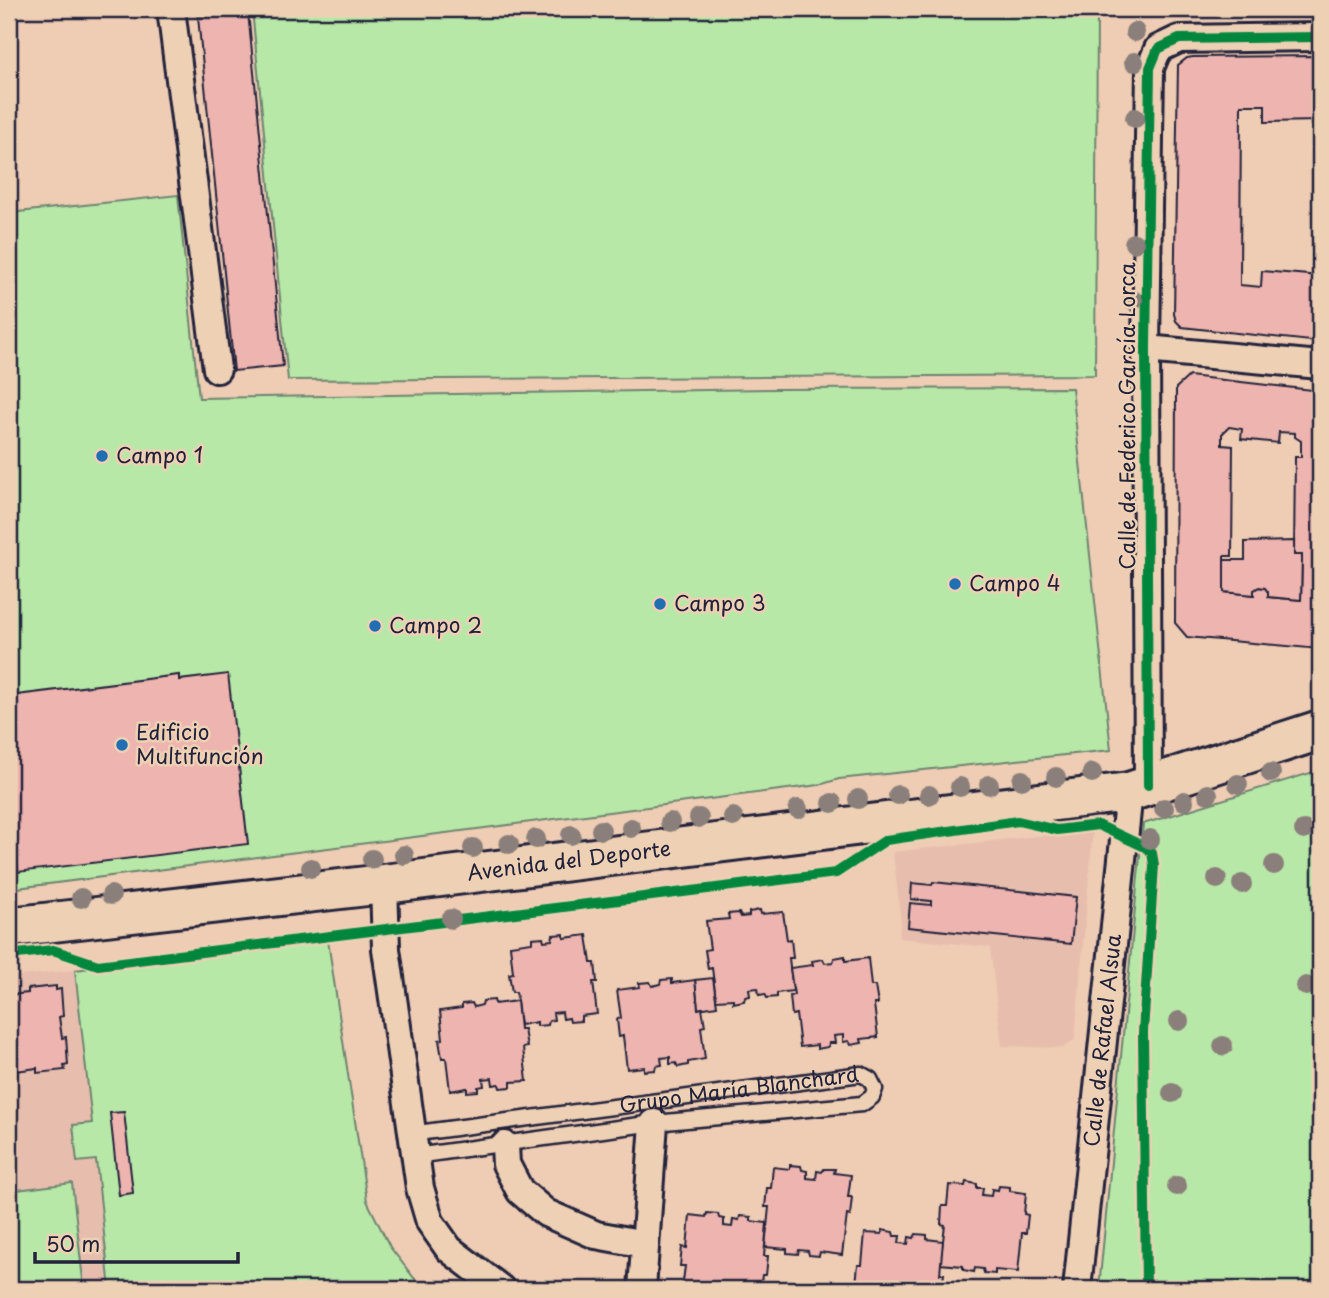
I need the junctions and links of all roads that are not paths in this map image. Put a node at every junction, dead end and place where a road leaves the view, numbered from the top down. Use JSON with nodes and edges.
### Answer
{"nodes":[{"id":1,"x":171,"y":9,"type":"edge"},
{"id":2,"x":1320,"y":37,"type":"edge"},
{"id":3,"x":1146,"y":349,"type":"junction"},
{"id":4,"x":1320,"y":365,"type":"edge"},
{"id":5,"x":216,"y":369,"type":"dead end"},
{"id":6,"x":1320,"y":730,"type":"edge"},
{"id":7,"x":1138,"y":788,"type":"junction"},
{"id":8,"x":384,"y":884,"type":"junction"},
{"id":9,"x":9,"y":927,"type":"edge"},
{"id":10,"x":654,"y":1123,"type":"junction"},
{"id":11,"x":412,"y":1145,"type":"junction"},
{"id":12,"x":505,"y":1145,"type":"junction"},
{"id":13,"x":645,"y":1244,"type":"junction"},
{"id":14,"x":501,"y":1289,"type":"edge"},
{"id":15,"x":642,"y":1289,"type":"edge"},
{"id":16,"x":1077,"y":1289,"type":"edge"}],
"edges":[{"from":1,"to":5,"type":"street"},
{"from":2,"to":3,"type":"street","name":"Calle de Federico García Lorca"},
{"from":3,"to":4,"type":"street"},
{"from":3,"to":7,"type":"street","name":"Calle de Federico García Lorca"},
{"from":6,"to":7,"type":"main road","name":"Avenida del Deporte"},
{"from":7,"to":8,"type":"main road","name":"Avenida del Deporte"},
{"from":7,"to":16,"type":"street","name":"Calle de Rafael Alsua"},
{"from":8,"to":9,"type":"main road","name":"Avenida del Deporte"},
{"from":8,"to":11,"type":"street"},
{"from":10,"to":11,"type":"lane","name":"Grupo María Blanchard"},
{"from":10,"to":12,"type":"lane","name":"Grupo María Blanchard"},
{"from":10,"to":13,"type":"street","name":"Grupo María Blanchard"},
{"from":11,"to":12,"type":"lane","name":"Grupo María Blanchard"},
{"from":11,"to":14,"type":"street"},
{"from":12,"to":13,"type":"street"},
{"from":13,"to":15,"type":"street","name":"Grupo María Blanchard"}]}
